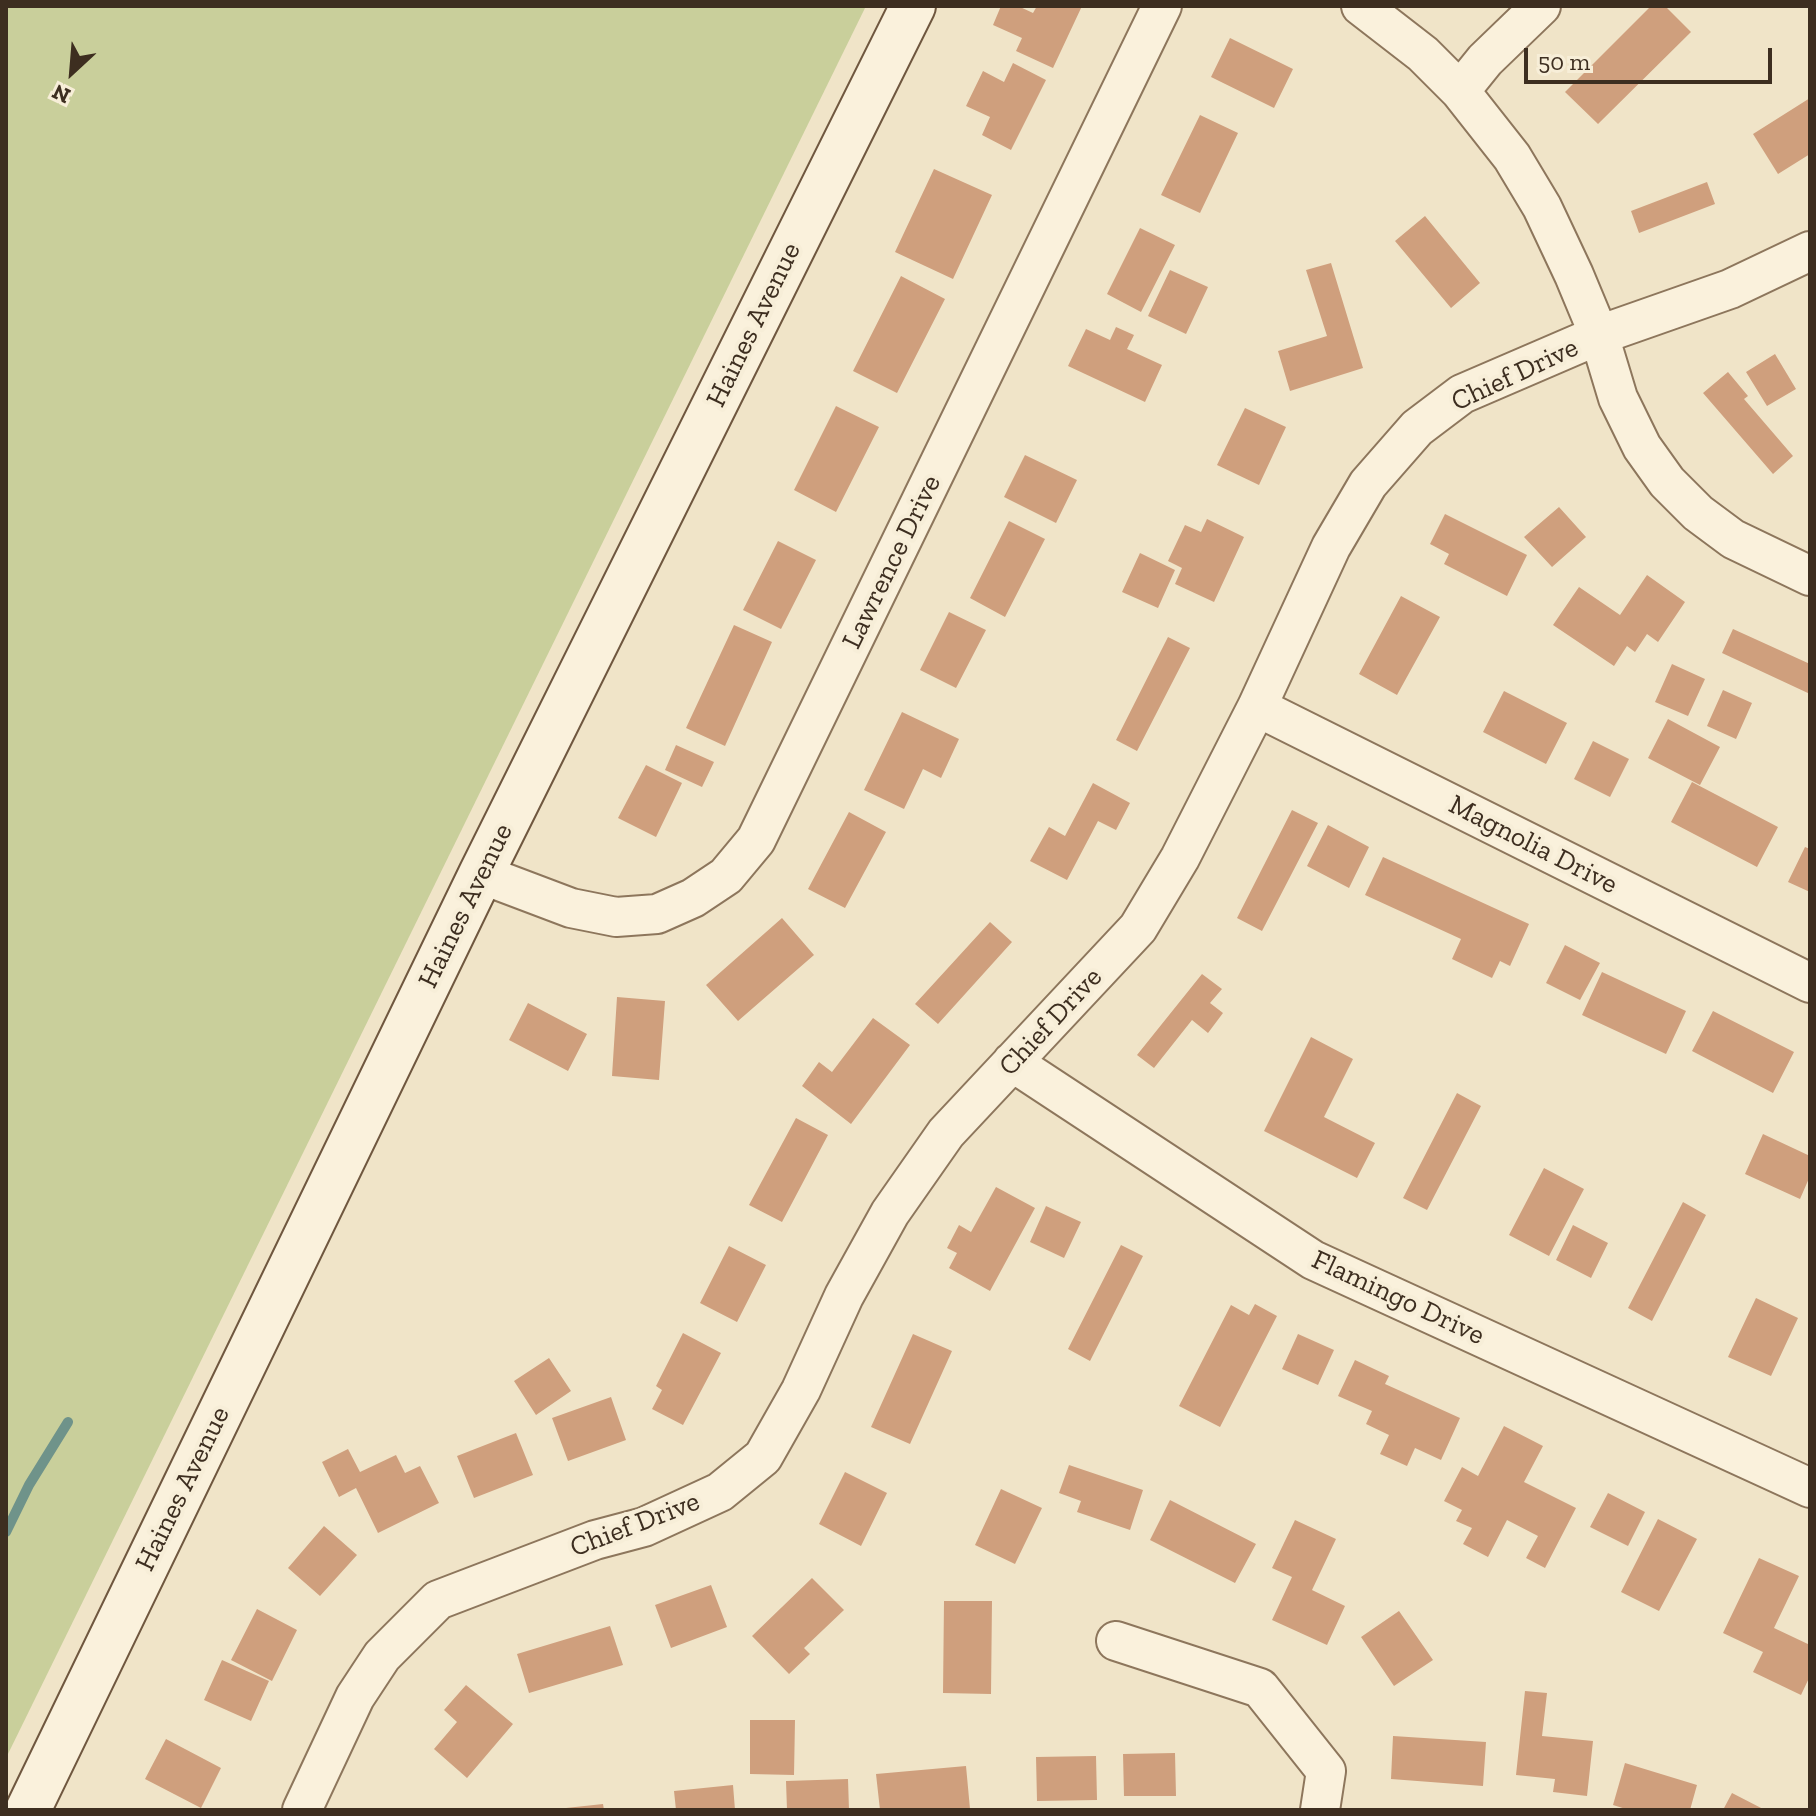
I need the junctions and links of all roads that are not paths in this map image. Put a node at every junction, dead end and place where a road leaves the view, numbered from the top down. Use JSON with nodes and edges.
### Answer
{"nodes":[{"id":1,"x":913,"y":6,"type":"edge"},
{"id":2,"x":1162,"y":6,"type":"edge"},
{"id":3,"x":1361,"y":6,"type":"edge"},
{"id":4,"x":1541,"y":6,"type":"edge"},
{"id":5,"x":1460,"y":91,"type":"junction"},
{"id":6,"x":1810,"y":251,"type":"edge"},
{"id":7,"x":1599,"y":335,"type":"junction"},
{"id":8,"x":1810,"y":576,"type":"edge"},
{"id":9,"x":1257,"y":707,"type":"junction"},
{"id":10,"x":481,"y":874,"type":"junction"},
{"id":11,"x":1810,"y":983,"type":"edge"},
{"id":12,"x":1012,"y":1062,"type":"junction"},
{"id":13,"x":1810,"y":1488,"type":"edge"},
{"id":14,"x":1116,"y":1641,"type":"dead end"},
{"id":15,"x":28,"y":1810,"type":"edge"},
{"id":16,"x":302,"y":1810,"type":"edge"},
{"id":17,"x":1320,"y":1810,"type":"edge"}],
"edges":[{"from":1,"to":10,"type":"main road","name":"Haines Avenue"},
{"from":2,"to":10,"type":"street","name":"Lawrence Drive"},
{"from":3,"to":5,"type":"street"},
{"from":4,"to":5,"type":"street"},
{"from":5,"to":7,"type":"street"},
{"from":6,"to":7,"type":"street","name":"Chief Drive"},
{"from":7,"to":8,"type":"street"},
{"from":7,"to":9,"type":"street","name":"Chief Drive"},
{"from":9,"to":11,"type":"street","name":"Magnolia Drive"},
{"from":9,"to":12,"type":"street","name":"Chief Drive"},
{"from":10,"to":15,"type":"main road","name":"Haines Avenue"},
{"from":12,"to":13,"type":"street","name":"Flamingo Drive"},
{"from":12,"to":16,"type":"street","name":"Chief Drive"},
{"from":14,"to":17,"type":"street"}]}
